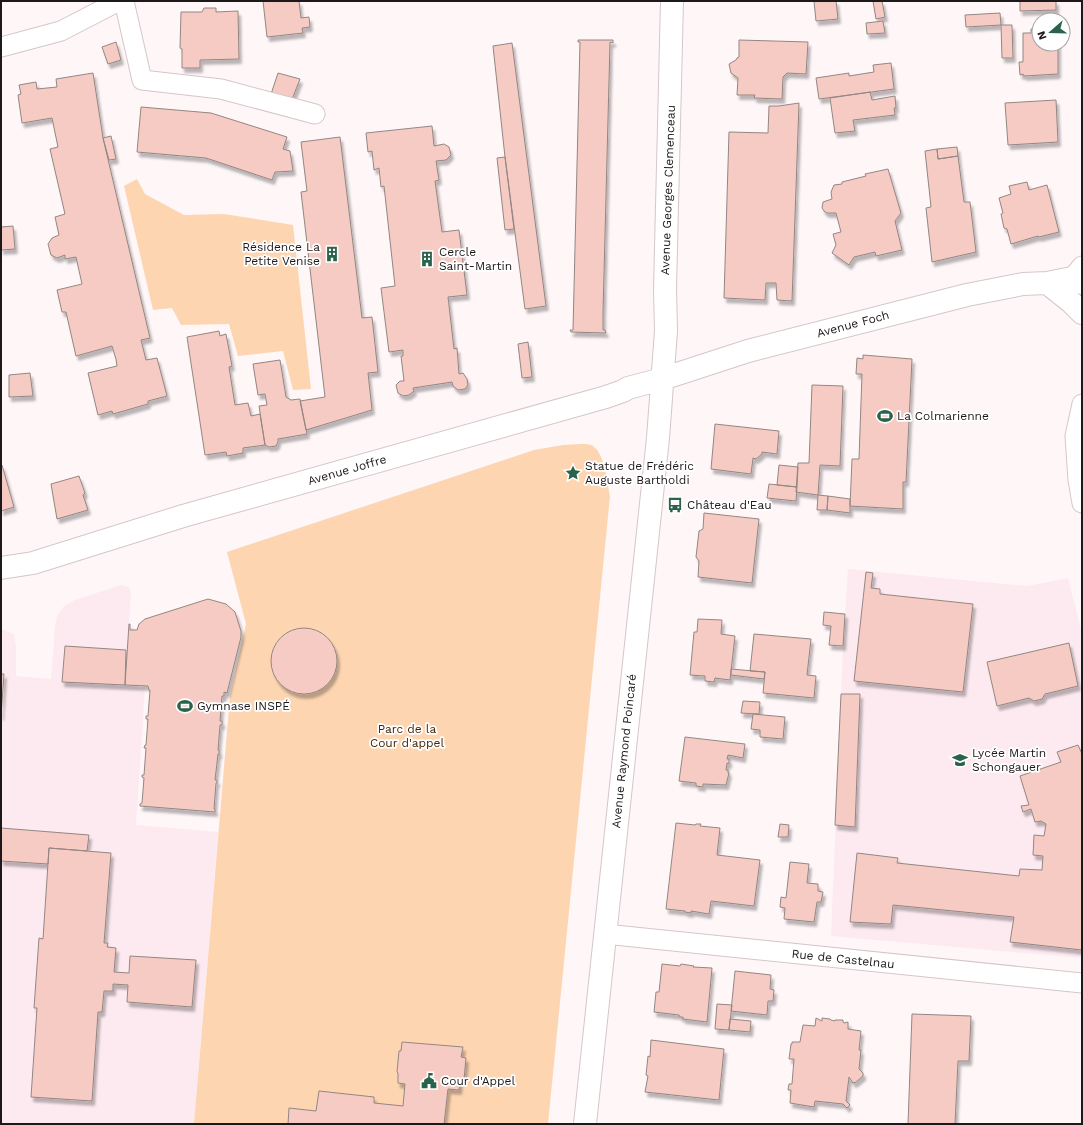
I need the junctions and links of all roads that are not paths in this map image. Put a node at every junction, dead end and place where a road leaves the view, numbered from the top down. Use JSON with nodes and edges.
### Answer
{"nodes":[{"id":1,"x":119,"y":1,"type":"edge"},
{"id":2,"x":124,"y":1,"type":"edge"},
{"id":3,"x":672,"y":1,"type":"edge"},
{"id":4,"x":1,"y":47,"type":"edge"},
{"id":5,"x":315,"y":114,"type":"dead end"},
{"id":6,"x":1079,"y":275,"type":"edge"},
{"id":7,"x":1047,"y":283,"type":"junction"},
{"id":8,"x":1082,"y":313,"type":"edge"},
{"id":9,"x":662,"y":379,"type":"junction"},
{"id":10,"x":1082,"y":404,"type":"edge"},
{"id":11,"x":1082,"y":503,"type":"edge"},
{"id":12,"x":33,"y":563,"type":"junction"},
{"id":13,"x":1,"y":568,"type":"edge"},
{"id":14,"x":1,"y":578,"type":"edge"},
{"id":15,"x":605,"y":934,"type":"junction"},
{"id":16,"x":1082,"y":983,"type":"edge"},
{"id":17,"x":585,"y":1124,"type":"edge"}],
"edges":[{"from":1,"to":4,"type":"street"},
{"from":2,"to":5,"type":"street"},
{"from":3,"to":9,"type":"street","name":"Avenue Georges Clemenceau"},
{"from":6,"to":7,"type":"street","name":"Avenue Foch"},
{"from":7,"to":8,"type":"street"},
{"from":7,"to":9,"type":"street","name":"Avenue Foch"},
{"from":9,"to":12,"type":"street","name":"Avenue Joffre"},
{"from":9,"to":15,"type":"street","name":"Avenue Raymond Poincaré"},
{"from":10,"to":11,"type":"street"},
{"from":12,"to":13,"type":"street","name":"Avenue Joffre"},
{"from":12,"to":14,"type":"street","name":"Avenue Joffre"},
{"from":15,"to":16,"type":"street","name":"Rue de Castelnau"},
{"from":15,"to":17,"type":"street","name":"Avenue Raymond Poincaré"}]}
